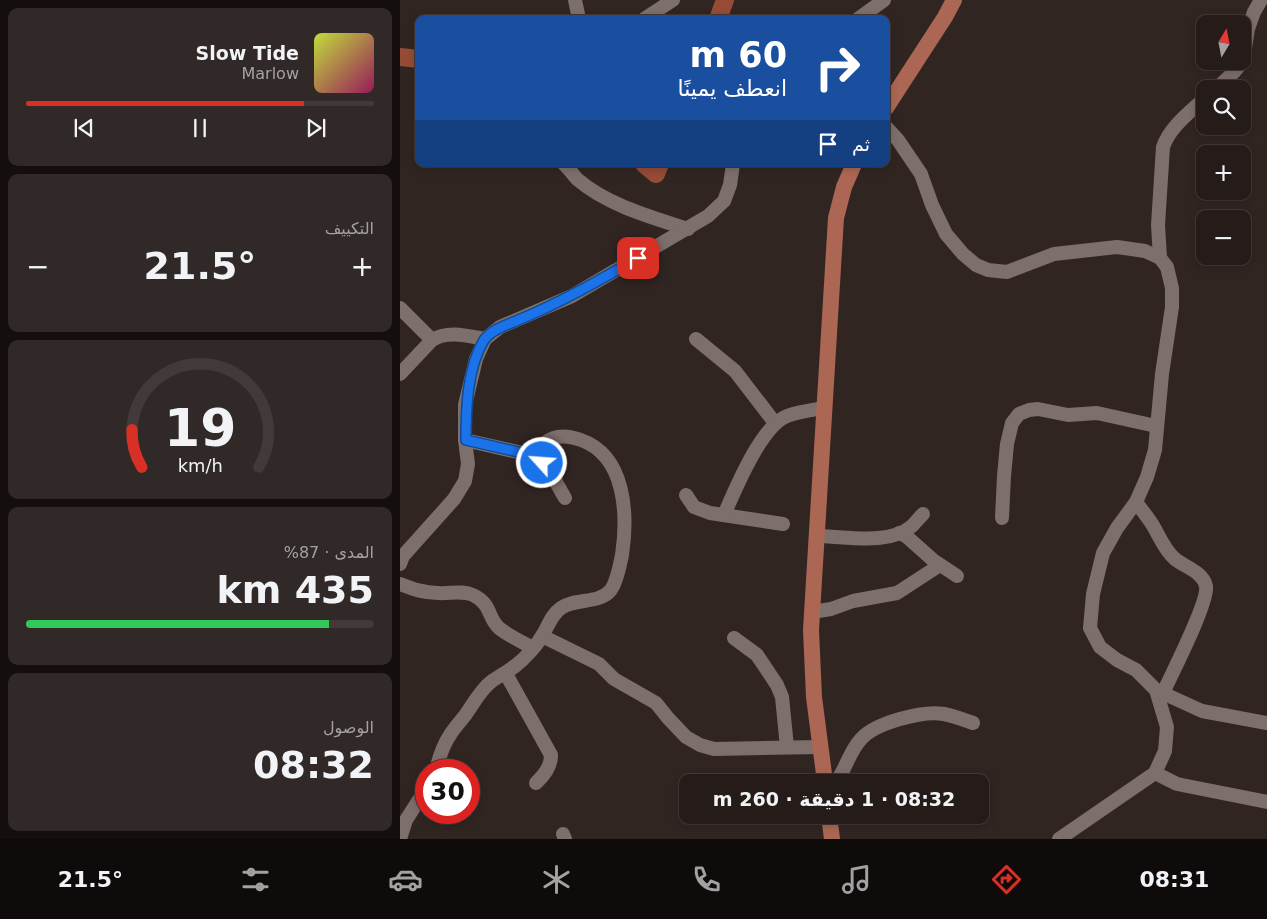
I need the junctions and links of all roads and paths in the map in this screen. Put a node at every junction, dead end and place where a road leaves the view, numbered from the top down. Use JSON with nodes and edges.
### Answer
{"nodes":[{"id":1,"x":575,"y":0,"type":"edge"},
{"id":2,"x":673,"y":0,"type":"edge"},
{"id":3,"x":884,"y":0,"type":"edge"},
{"id":4,"x":954,"y":0,"type":"edge"},
{"id":5,"x":1261,"y":0,"type":"edge"},
{"id":6,"x":578,"y":15,"type":"edge"},
{"id":7,"x":650,"y":15,"type":"edge"},
{"id":8,"x":863,"y":15,"type":"edge"},
{"id":9,"x":1226,"y":80,"type":"edge"},
{"id":10,"x":890,"y":102,"type":"edge"},
{"id":11,"x":1196,"y":107,"type":"edge"},
{"id":12,"x":890,"y":131,"type":"edge"},
{"id":13,"x":567,"y":167,"type":"edge"},
{"id":14,"x":733,"y":167,"type":"edge"},
{"id":15,"x":853,"y":167,"type":"edge"},
{"id":16,"x":688,"y":229,"type":"junction"},
{"id":17,"x":1160,"y":258,"type":"junction"},
{"id":18,"x":400,"y":308,"type":"edge"},
{"id":19,"x":485,"y":339,"type":"junction"},
{"id":20,"x":696,"y":339,"type":"dead end"},
{"id":21,"x":432,"y":340,"type":"junction"},
{"id":22,"x":400,"y":374,"type":"edge"},
{"id":23,"x":824,"y":408,"type":"junction"},
{"id":24,"x":775,"y":423,"type":"junction"},
{"id":25,"x":1156,"y":426,"type":"junction"},
{"id":26,"x":466,"y":440,"type":"junction"},
{"id":27,"x":531,"y":455,"type":"junction"},
{"id":28,"x":686,"y":495,"type":"dead end"},
{"id":29,"x":565,"y":498,"type":"dead end"},
{"id":30,"x":1136,"y":502,"type":"junction"},
{"id":31,"x":923,"y":514,"type":"dead end"},
{"id":32,"x":724,"y":515,"type":"junction"},
{"id":33,"x":1002,"y":518,"type":"dead end"},
{"id":34,"x":783,"y":524,"type":"dead end"},
{"id":35,"x":899,"y":533,"type":"junction"},
{"id":36,"x":816,"y":536,"type":"junction"},
{"id":37,"x":400,"y":564,"type":"edge"},
{"id":38,"x":940,"y":565,"type":"junction"},
{"id":39,"x":956,"y":576,"type":"dead end"},
{"id":40,"x":400,"y":584,"type":"edge"},
{"id":41,"x":812,"y":612,"type":"junction"},
{"id":42,"x":542,"y":636,"type":"junction"},
{"id":43,"x":734,"y":638,"type":"dead end"},
{"id":44,"x":533,"y":648,"type":"junction"},
{"id":45,"x":506,"y":674,"type":"junction"},
{"id":46,"x":1159,"y":691,"type":"junction"},
{"id":47,"x":974,"y":723,"type":"dead end"},
{"id":48,"x":1267,"y":724,"type":"edge"},
{"id":49,"x":821,"y":746,"type":"junction"},
{"id":50,"x":787,"y":747,"type":"junction"},
{"id":51,"x":440,"y":759,"type":"edge"},
{"id":52,"x":1155,"y":773,"type":"junction"},
{"id":53,"x":824,"y":774,"type":"edge"},
{"id":54,"x":840,"y":774,"type":"edge"},
{"id":55,"x":536,"y":784,"type":"dead end"},
{"id":56,"x":1267,"y":802,"type":"edge"},
{"id":57,"x":415,"y":806,"type":"edge"},
{"id":58,"x":830,"y":824,"type":"edge"},
{"id":59,"x":400,"y":839,"type":"edge"},
{"id":60,"x":832,"y":839,"type":"edge"},
{"id":61,"x":1059,"y":839,"type":"edge"}],
"edges":[{"from":1,"to":6,"type":"street"},
{"from":2,"to":7,"type":"street"},
{"from":3,"to":8,"type":"street"},
{"from":4,"to":10,"type":"main road"},
{"from":5,"to":9,"type":"street"},
{"from":11,"to":17,"type":"street"},
{"from":12,"to":17,"type":"street"},
{"from":13,"to":16,"type":"street"},
{"from":14,"to":16,"type":"street"},
{"from":15,"to":23,"type":"main road"},
{"from":16,"to":19,"type":"street"},
{"from":17,"to":25,"type":"street"},
{"from":18,"to":21,"type":"street"},
{"from":19,"to":21,"type":"street"},
{"from":19,"to":26,"type":"street"},
{"from":20,"to":24,"type":"street"},
{"from":21,"to":22,"type":"street"},
{"from":23,"to":24,"type":"street"},
{"from":23,"to":36,"type":"main road"},
{"from":24,"to":32,"type":"street"},
{"from":25,"to":30,"type":"street"},
{"from":25,"to":33,"type":"street"},
{"from":26,"to":27,"type":"street"},
{"from":26,"to":37,"type":"street"},
{"from":27,"to":29,"type":"street"},
{"from":27,"to":42,"type":"street"},
{"from":28,"to":32,"type":"street"},
{"from":30,"to":46,"type":"street"},
{"from":30,"to":46,"type":"street"},
{"from":31,"to":35,"type":"street"},
{"from":32,"to":34,"type":"street"},
{"from":35,"to":36,"type":"street"},
{"from":35,"to":38,"type":"street"},
{"from":36,"to":41,"type":"main road"},
{"from":38,"to":39,"type":"street"},
{"from":38,"to":41,"type":"street"},
{"from":40,"to":44,"type":"street"},
{"from":41,"to":49,"type":"main road"},
{"from":42,"to":44,"type":"street"},
{"from":42,"to":50,"type":"street"},
{"from":43,"to":50,"type":"street"},
{"from":44,"to":45,"type":"street"},
{"from":45,"to":51,"type":"street"},
{"from":45,"to":55,"type":"street"},
{"from":46,"to":48,"type":"street"},
{"from":46,"to":52,"type":"street"},
{"from":47,"to":54,"type":"street"},
{"from":49,"to":50,"type":"street"},
{"from":49,"to":53,"type":"main road"},
{"from":52,"to":56,"type":"street"},
{"from":52,"to":61,"type":"street"},
{"from":57,"to":59,"type":"street"},
{"from":58,"to":60,"type":"main road"}]}
